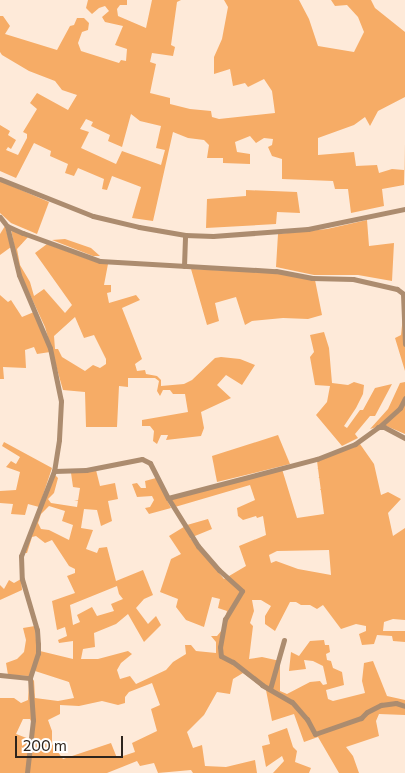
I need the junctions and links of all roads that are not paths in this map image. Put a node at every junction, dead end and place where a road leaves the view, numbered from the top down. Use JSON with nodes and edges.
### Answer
{"nodes":[{"id":1,"x":0,"y":179,"type":"edge"},
{"id":2,"x":405,"y":209,"type":"edge"},
{"id":3,"x":0,"y":217,"type":"edge"},
{"id":4,"x":7,"y":226,"type":"junction"},
{"id":5,"x":185,"y":234,"type":"junction"},
{"id":6,"x":184,"y":266,"type":"junction"},
{"id":7,"x":404,"y":294,"type":"edge"},
{"id":8,"x":405,"y":344,"type":"edge"},
{"id":9,"x":405,"y":398,"type":"edge"},
{"id":10,"x":378,"y":427,"type":"junction"},
{"id":11,"x":405,"y":438,"type":"edge"},
{"id":12,"x":54,"y":471,"type":"junction"},
{"id":13,"x":168,"y":498,"type":"junction"},
{"id":14,"x":284,"y":640,"type":"dead end"},
{"id":15,"x":0,"y":675,"type":"edge"},
{"id":16,"x":30,"y":678,"type":"junction"},
{"id":17,"x":270,"y":689,"type":"junction"},
{"id":18,"x":405,"y":706,"type":"edge"},
{"id":19,"x":27,"y":773,"type":"edge"}],
"edges":[{"from":1,"to":5,"type":"street"},
{"from":2,"to":5,"type":"street"},
{"from":3,"to":4,"type":"street"},
{"from":4,"to":6,"type":"street"},
{"from":4,"to":12,"type":"street"},
{"from":5,"to":6,"type":"street"},
{"from":6,"to":7,"type":"street"},
{"from":7,"to":8,"type":"street"},
{"from":9,"to":10,"type":"street"},
{"from":10,"to":11,"type":"street"},
{"from":10,"to":13,"type":"street"},
{"from":12,"to":13,"type":"street"},
{"from":12,"to":16,"type":"street"},
{"from":13,"to":17,"type":"street"},
{"from":14,"to":17,"type":"street"},
{"from":15,"to":16,"type":"street"},
{"from":16,"to":19,"type":"street"},
{"from":17,"to":18,"type":"street"}]}
